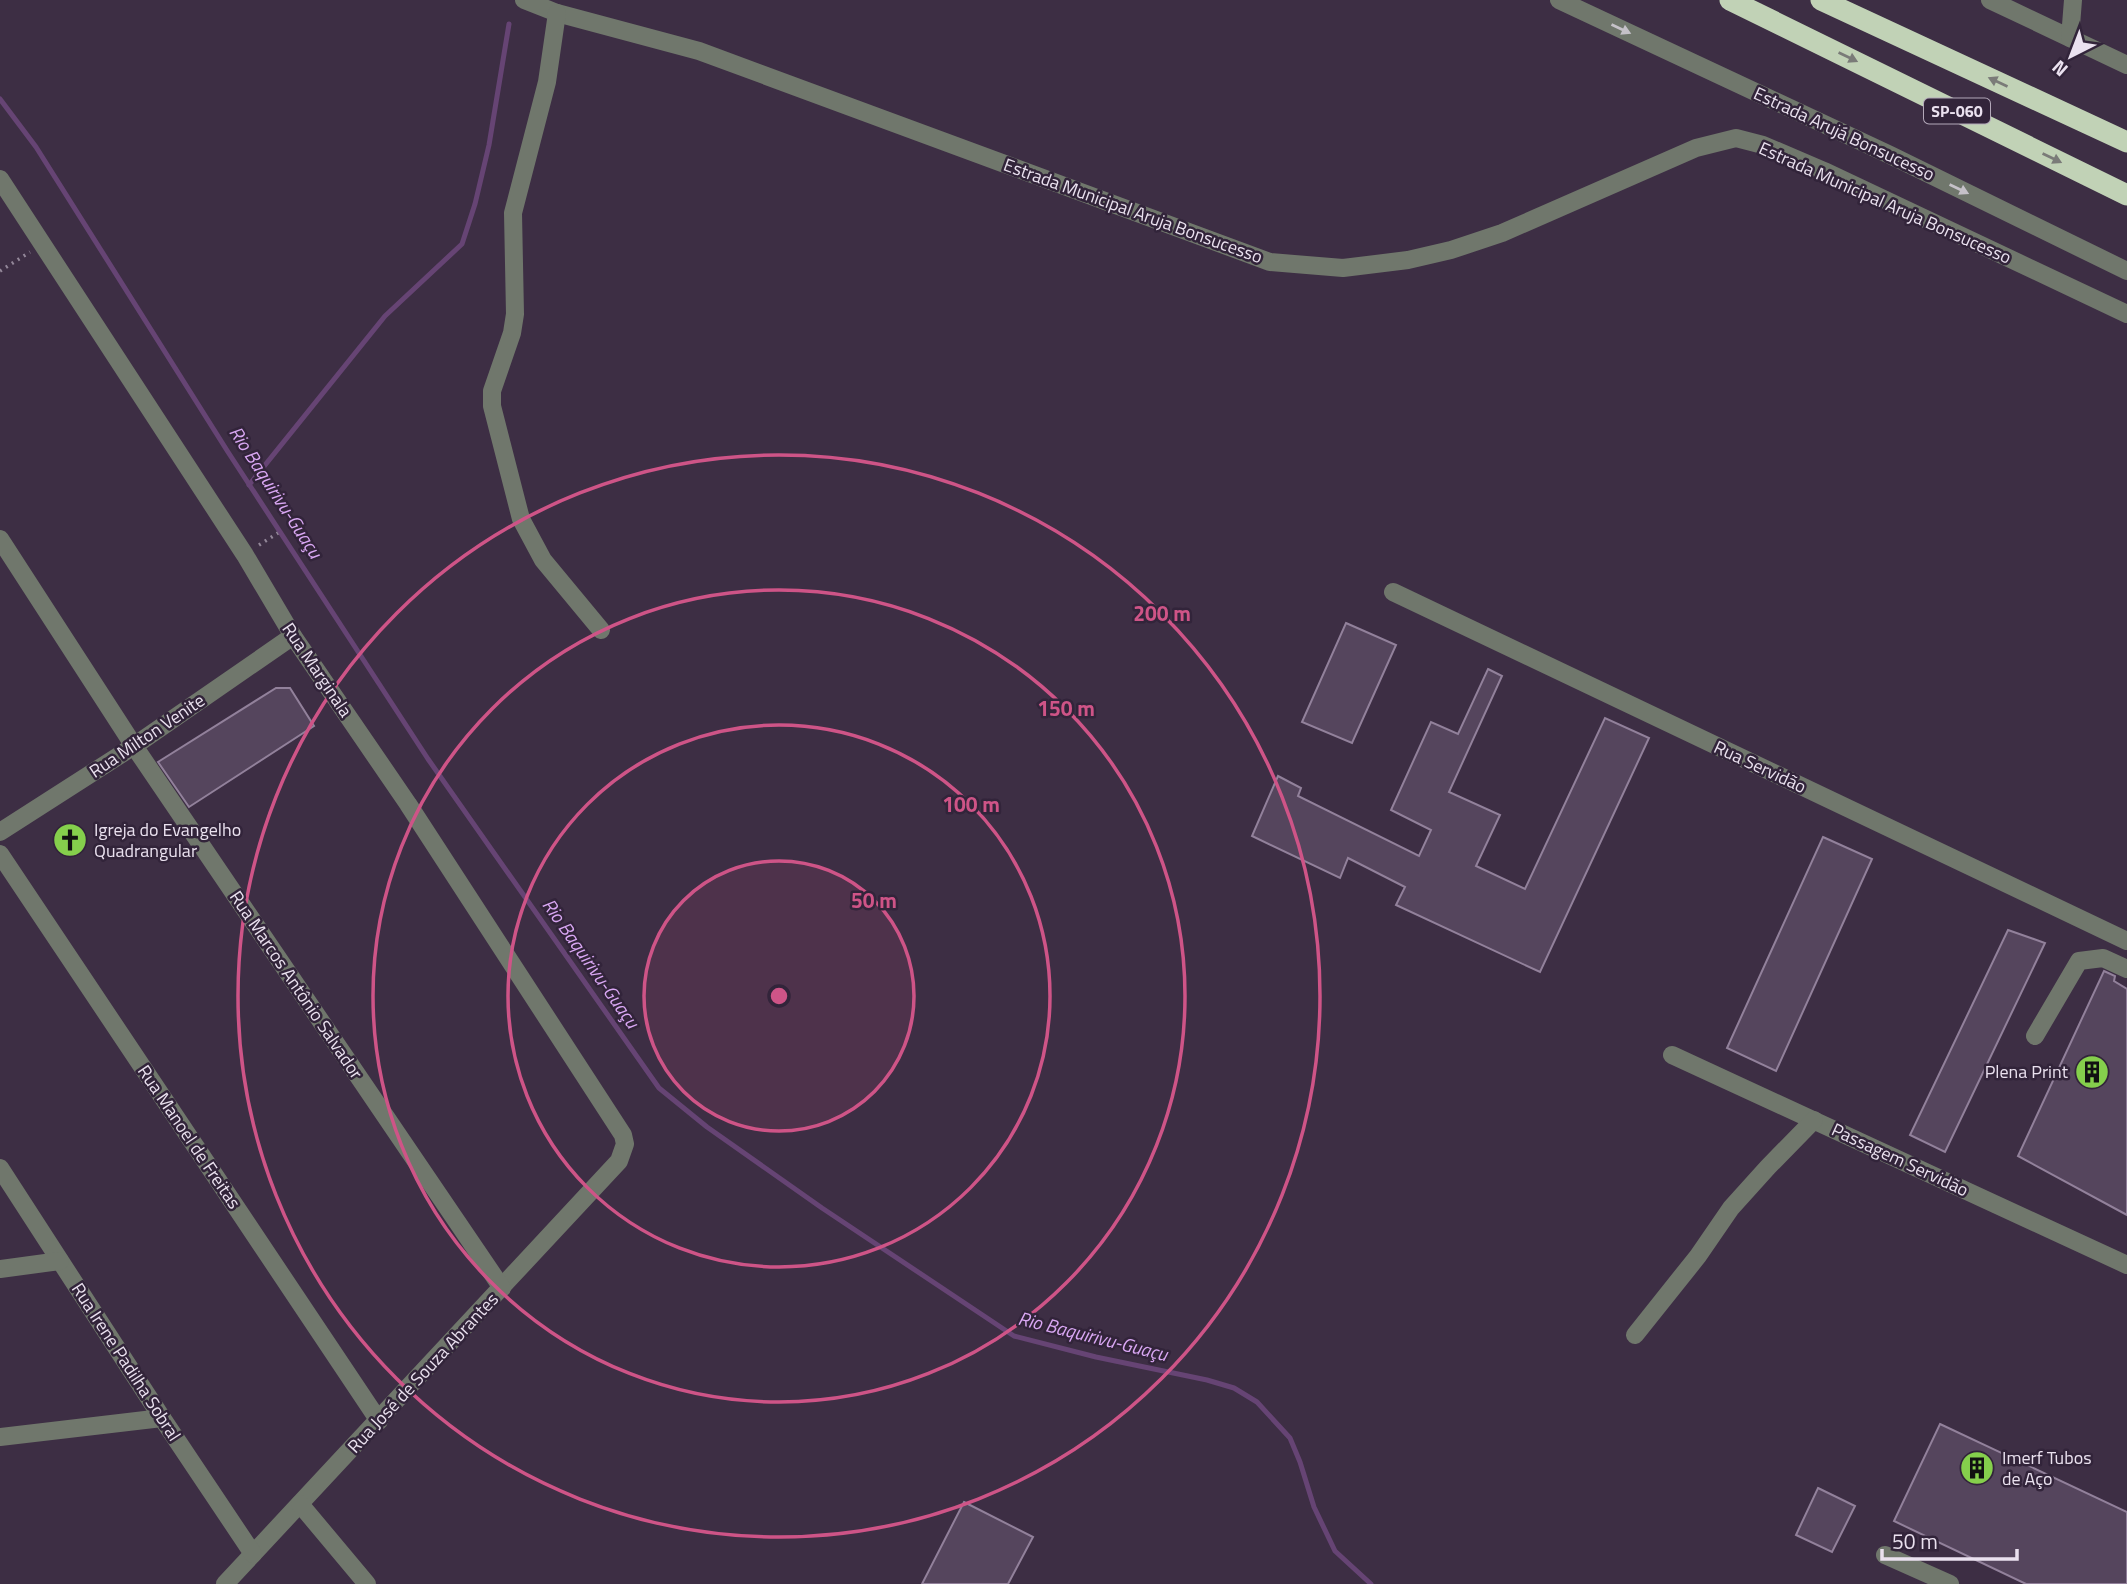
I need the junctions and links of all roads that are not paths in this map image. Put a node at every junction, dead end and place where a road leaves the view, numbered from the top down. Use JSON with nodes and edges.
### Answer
{"nodes":[{"id":1,"x":524,"y":0,"type":"edge"},
{"id":2,"x":1559,"y":0,"type":"edge"},
{"id":3,"x":1730,"y":0,"type":"edge"},
{"id":4,"x":1821,"y":0,"type":"edge"},
{"id":5,"x":1990,"y":0,"type":"edge"},
{"id":6,"x":2073,"y":0,"type":"edge"},
{"id":7,"x":557,"y":13,"type":"junction"},
{"id":8,"x":2070,"y":38,"type":"junction"},
{"id":9,"x":2125,"y":61,"type":"edge"},
{"id":10,"x":2127,"y":142,"type":"edge"},
{"id":11,"x":0,"y":179,"type":"edge"},
{"id":12,"x":2127,"y":195,"type":"edge"},
{"id":13,"x":2127,"y":271,"type":"edge"},
{"id":14,"x":2127,"y":314,"type":"edge"},
{"id":15,"x":0,"y":539,"type":"edge"},
{"id":16,"x":1393,"y":592,"type":"dead end"},
{"id":17,"x":601,"y":630,"type":"dead end"},
{"id":18,"x":293,"y":636,"type":"junction"},
{"id":19,"x":134,"y":746,"type":"junction"},
{"id":20,"x":0,"y":832,"type":"edge"},
{"id":21,"x":0,"y":854,"type":"edge"},
{"id":22,"x":2127,"y":941,"type":"edge"},
{"id":23,"x":2127,"y":969,"type":"edge"},
{"id":24,"x":2035,"y":1036,"type":"dead end"},
{"id":25,"x":1672,"y":1055,"type":"dead end"},
{"id":26,"x":1814,"y":1120,"type":"junction"},
{"id":27,"x":619,"y":1161,"type":"joint"},
{"id":28,"x":0,"y":1168,"type":"edge"},
{"id":29,"x":60,"y":1261,"type":"junction"},
{"id":30,"x":2127,"y":1265,"type":"edge"},
{"id":31,"x":0,"y":1269,"type":"edge"},
{"id":32,"x":502,"y":1288,"type":"junction"},
{"id":33,"x":1635,"y":1335,"type":"dead end"},
{"id":34,"x":162,"y":1418,"type":"junction"},
{"id":35,"x":379,"y":1420,"type":"junction"},
{"id":36,"x":0,"y":1437,"type":"edge"},
{"id":37,"x":300,"y":1504,"type":"junction"},
{"id":38,"x":253,"y":1554,"type":"junction"},
{"id":39,"x":1885,"y":1555,"type":"dead end"},
{"id":40,"x":225,"y":1584,"type":"edge"},
{"id":41,"x":367,"y":1584,"type":"edge"},
{"id":42,"x":1950,"y":1584,"type":"edge"}],
"edges":[{"from":1,"to":7,"type":"street","name":"Estrada Municipal Aruja Bonsucesso"},
{"from":2,"to":13,"type":"street","name":"Estrada Arujá Bonsucesso","one_way":true},
{"from":3,"to":12,"type":"highway","number":"SP-060","one_way":true},
{"from":10,"to":4,"type":"highway","number":"SP-060","one_way":true},
{"from":5,"to":8,"type":"street"},
{"from":6,"to":8,"type":"street"},
{"from":7,"to":14,"type":"street","name":"Estrada Municipal Aruja Bonsucesso"},
{"from":7,"to":17,"type":"street"},
{"from":8,"to":9,"type":"street"},
{"from":11,"to":18,"type":"street","name":"Rua Marginala"},
{"from":15,"to":19,"type":"street","name":"Rua Marcos Antônio Salvador"},
{"from":16,"to":22,"type":"street","name":"Rua Servidão"},
{"from":18,"to":19,"type":"street","name":"Rua Milton Venite"},
{"from":18,"to":27,"type":"street","name":"Rua Marginala"},
{"from":19,"to":20,"type":"street","name":"Rua Milton Venite"},
{"from":19,"to":32,"type":"street","name":"Rua Marcos Antônio Salvador"},
{"from":21,"to":35,"type":"street","name":"Rua Manoel de Freitas"},
{"from":23,"to":24,"type":"street"},
{"from":25,"to":26,"type":"street","name":"Passagem Servidão"},
{"from":26,"to":30,"type":"street","name":"Passagem Servidão"},
{"from":26,"to":33,"type":"street"},
{"from":27,"to":32,"type":"street","name":"Rua José de Souza Abrantes"},
{"from":28,"to":29,"type":"street","name":"Rua Irene Padilha Sobral"},
{"from":29,"to":31,"type":"street"},
{"from":29,"to":34,"type":"street","name":"Rua Irene Padilha Sobral"},
{"from":32,"to":35,"type":"street","name":"Rua José de Souza Abrantes"},
{"from":34,"to":36,"type":"street"},
{"from":34,"to":38,"type":"street","name":"Rua Irene Padilha Sobral"},
{"from":35,"to":37,"type":"street","name":"Rua José de Souza Abrantes"},
{"from":37,"to":38,"type":"street","name":"Rua José de Souza Abrantes"},
{"from":37,"to":41,"type":"street"},
{"from":38,"to":40,"type":"street","name":"Rua José de Souza Abrantes"},
{"from":39,"to":42,"type":"street"}]}
